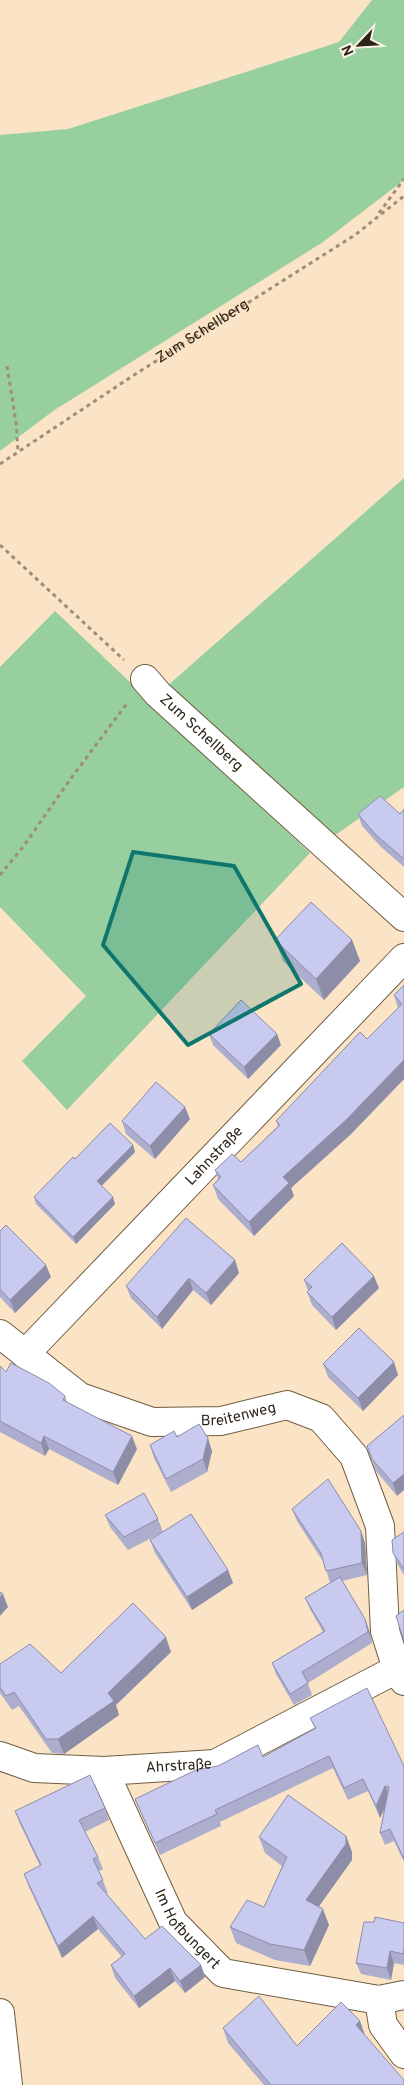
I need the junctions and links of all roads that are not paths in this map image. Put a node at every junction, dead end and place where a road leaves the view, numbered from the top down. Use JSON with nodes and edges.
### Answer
{"nodes":[{"id":1,"x":145,"y":679,"type":"road end"},
{"id":2,"x":404,"y":917,"type":"edge"},
{"id":3,"x":404,"y":958,"type":"edge"},
{"id":4,"x":0,"y":1334,"type":"edge"},
{"id":5,"x":25,"y":1354,"type":"junction"},
{"id":6,"x":400,"y":1675,"type":"edge"},
{"id":7,"x":0,"y":1756,"type":"edge"},
{"id":8,"x":104,"y":1771,"type":"junction"},
{"id":9,"x":391,"y":1997,"type":"edge"},
{"id":10,"x":0,"y":2013,"type":"edge"},
{"id":11,"x":404,"y":2054,"type":"edge"},
{"id":12,"x":8,"y":2085,"type":"edge"}],
"edges":[{"from":1,"to":2,"type":"street","name":"Zum Schellberg"},
{"from":3,"to":5,"type":"street","name":"Lahnstraße"},
{"from":4,"to":5,"type":"street","name":"Breitenweg"},
{"from":5,"to":6,"type":"street","name":"Breitenweg"},
{"from":6,"to":8,"type":"street","name":"Ahrstraße"},
{"from":7,"to":8,"type":"street","name":"Ahrstraße"},
{"from":8,"to":9,"type":"street","name":"Im Hofbungert"},
{"from":9,"to":11,"type":"street"},
{"from":10,"to":12,"type":"street"}]}
